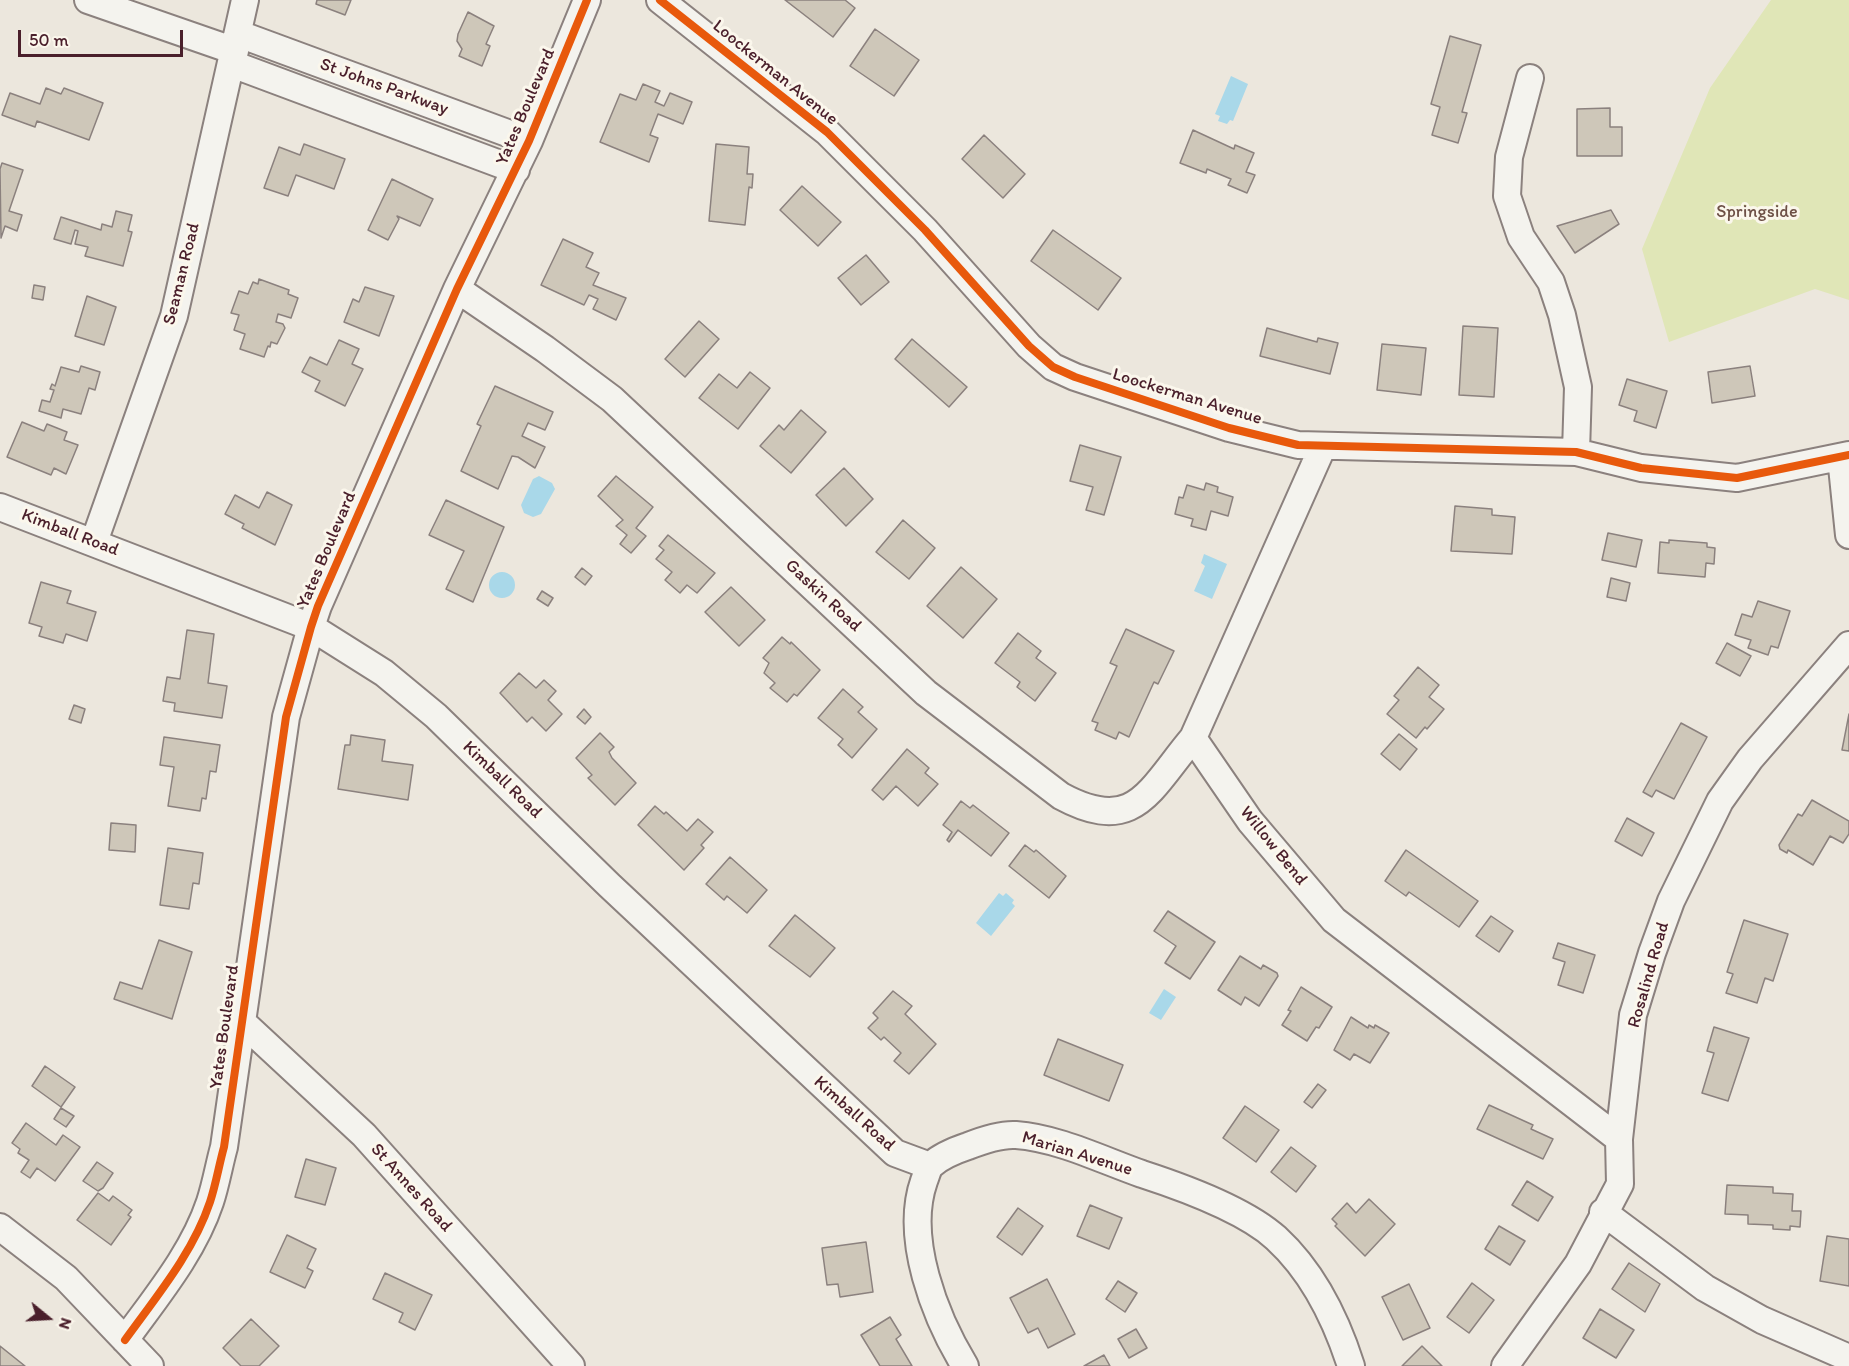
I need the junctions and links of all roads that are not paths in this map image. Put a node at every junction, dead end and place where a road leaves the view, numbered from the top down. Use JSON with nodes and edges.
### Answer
{"nodes":[{"id":1,"x":88,"y":0,"type":"edge"},
{"id":2,"x":245,"y":0,"type":"edge"},
{"id":3,"x":587,"y":0,"type":"edge"},
{"id":4,"x":660,"y":0,"type":"edge"},
{"id":5,"x":235,"y":50,"type":"junction"},
{"id":6,"x":1530,"y":78,"type":"dead end"},
{"id":7,"x":529,"y":141,"type":"junction"},
{"id":8,"x":516,"y":170,"type":"junction"},
{"id":9,"x":458,"y":289,"type":"junction"},
{"id":10,"x":1323,"y":446,"type":"junction"},
{"id":11,"x":1576,"y":452,"type":"junction"},
{"id":12,"x":1845,"y":456,"type":"edge"},
{"id":13,"x":0,"y":507,"type":"edge"},
{"id":14,"x":1849,"y":536,"type":"edge"},
{"id":15,"x":94,"y":542,"type":"junction"},
{"id":16,"x":311,"y":627,"type":"junction"},
{"id":17,"x":1849,"y":645,"type":"edge"},
{"id":18,"x":1193,"y":738,"type":"junction"},
{"id":19,"x":240,"y":1020,"type":"junction"},
{"id":20,"x":1619,"y":1139,"type":"junction"},
{"id":21,"x":930,"y":1166,"type":"junction"},
{"id":22,"x":1603,"y":1212,"type":"junction"},
{"id":23,"x":0,"y":1227,"type":"edge"},
{"id":24,"x":125,"y":1340,"type":"junction"},
{"id":25,"x":1849,"y":1358,"type":"edge"},
{"id":26,"x":150,"y":1366,"type":"edge"},
{"id":27,"x":571,"y":1366,"type":"edge"},
{"id":28,"x":965,"y":1366,"type":"edge"},
{"id":29,"x":1351,"y":1366,"type":"edge"},
{"id":30,"x":1505,"y":1366,"type":"edge"}],
"edges":[{"from":1,"to":5,"type":"street","name":"St Johns Parkway"},
{"from":2,"to":5,"type":"street","name":"Seaman Road"},
{"from":3,"to":7,"type":"street","name":"Yates Boulevard"},
{"from":4,"to":10,"type":"street","name":"Loockerman Avenue"},
{"from":5,"to":7,"type":"street","name":"St Johns Parkway"},
{"from":5,"to":8,"type":"street","name":"St Johns Parkway"},
{"from":5,"to":15,"type":"street","name":"Seaman Road"},
{"from":6,"to":11,"type":"street"},
{"from":7,"to":8,"type":"street","name":"Yates Boulevard"},
{"from":8,"to":9,"type":"street","name":"Yates Boulevard"},
{"from":9,"to":16,"type":"street","name":"Yates Boulevard"},
{"from":9,"to":18,"type":"street","name":"Gaskin Road"},
{"from":10,"to":11,"type":"street","name":"Loockerman Avenue"},
{"from":10,"to":18,"type":"street"},
{"from":11,"to":12,"type":"street","name":"Loockerman Avenue"},
{"from":12,"to":14,"type":"street"},
{"from":13,"to":15,"type":"street","name":"Kimball Road"},
{"from":15,"to":16,"type":"street","name":"Kimball Road"},
{"from":16,"to":19,"type":"street","name":"Yates Boulevard"},
{"from":16,"to":21,"type":"street","name":"Kimball Road"},
{"from":17,"to":20,"type":"street","name":"Rosalind Road"},
{"from":18,"to":20,"type":"street","name":"Willow Bend"},
{"from":19,"to":24,"type":"street","name":"Yates Boulevard"},
{"from":19,"to":27,"type":"street","name":"St Annes Road"},
{"from":20,"to":22,"type":"street","name":"Rosalind Road"},
{"from":21,"to":28,"type":"street"},
{"from":21,"to":29,"type":"street","name":"Marian Avenue"},
{"from":22,"to":25,"type":"street"},
{"from":22,"to":30,"type":"street","name":"Rosalind Road"},
{"from":23,"to":24,"type":"street"},
{"from":24,"to":26,"type":"street"}]}
